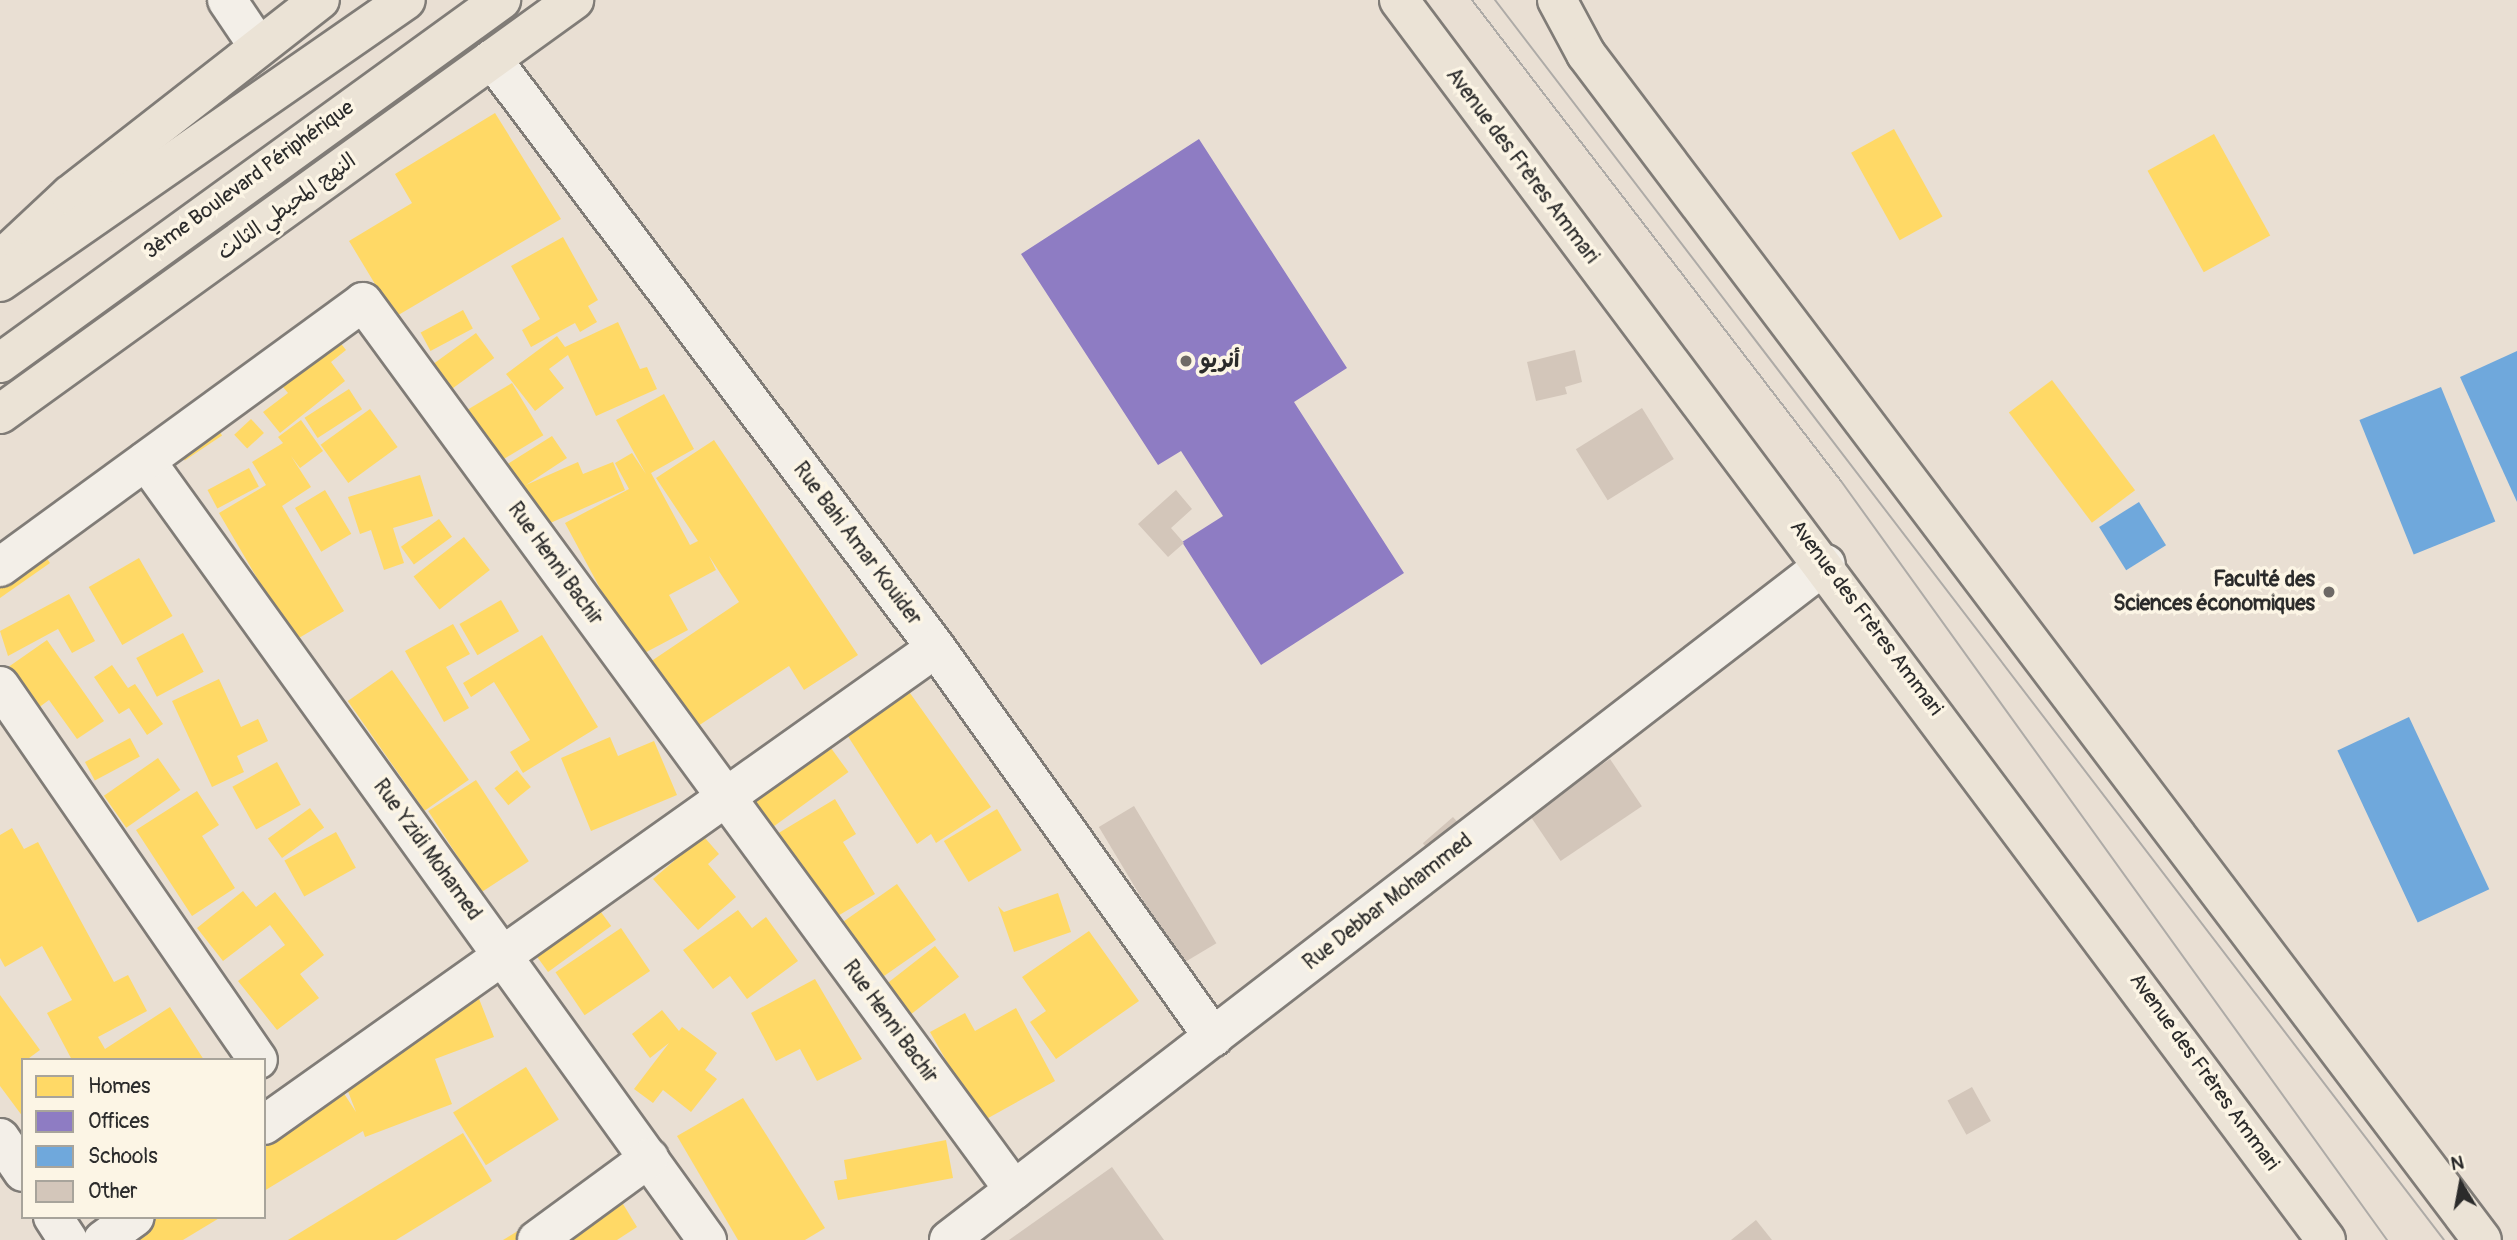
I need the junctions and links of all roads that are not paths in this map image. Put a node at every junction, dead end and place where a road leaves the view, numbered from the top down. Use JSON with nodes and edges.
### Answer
{"nodes":[{"id":1,"x":227,"y":0,"type":"edge"},
{"id":2,"x":320,"y":0,"type":"edge"},
{"id":3,"x":406,"y":0,"type":"edge"},
{"id":4,"x":501,"y":0,"type":"edge"},
{"id":5,"x":574,"y":0,"type":"edge"},
{"id":6,"x":1399,"y":0,"type":"edge"},
{"id":7,"x":1557,"y":0,"type":"edge"},
{"id":8,"x":258,"y":46,"type":"junction"},
{"id":9,"x":492,"y":59,"type":"junction"},
{"id":10,"x":0,"y":261,"type":"edge"},
{"id":11,"x":0,"y":282,"type":"edge"},
{"id":12,"x":0,"y":363,"type":"edge"},
{"id":13,"x":0,"y":414,"type":"edge"},
{"id":14,"x":146,"y":461,"type":"junction"},
{"id":15,"x":1826,"y":564,"type":"junction"},
{"id":16,"x":0,"y":568,"type":"edge"},
{"id":17,"x":936,"y":648,"type":"junction"},
{"id":18,"x":0,"y":686,"type":"edge"},
{"id":19,"x":726,"y":797,"type":"junction"},
{"id":20,"x":503,"y":956,"type":"junction"},
{"id":21,"x":1213,"y":1037,"type":"junction"},
{"id":22,"x":257,"y":1058,"type":"edge"},
{"id":23,"x":266,"y":1075,"type":"edge"},
{"id":24,"x":277,"y":1116,"type":"edge"},
{"id":25,"x":0,"y":1138,"type":"edge"},
{"id":26,"x":649,"y":1158,"type":"junction"},
{"id":27,"x":21,"y":1169,"type":"edge"},
{"id":28,"x":1014,"y":1190,"type":"junction"},
{"id":29,"x":54,"y":1219,"type":"edge"},
{"id":30,"x":132,"y":1219,"type":"edge"},
{"id":31,"x":68,"y":1240,"type":"edge"},
{"id":32,"x":103,"y":1240,"type":"edge"},
{"id":33,"x":537,"y":1240,"type":"edge"},
{"id":34,"x":707,"y":1240,"type":"edge"},
{"id":35,"x":949,"y":1240,"type":"edge"},
{"id":36,"x":2326,"y":1240,"type":"edge"},
{"id":37,"x":2483,"y":1240,"type":"edge"}],
"edges":[{"from":1,"to":8,"type":"street"},
{"from":2,"to":8,"type":"main road"},
{"from":3,"to":11,"type":"main road"},
{"from":4,"to":12,"type":"main road","name":"3ème Boulevard Périphérique"},
{"from":5,"to":9,"type":"main road","name":"النهج المحيطي الثالث"},
{"from":6,"to":15,"type":"main road","name":"Avenue des Frères Ammari"},
{"from":7,"to":37,"type":"main road"},
{"from":8,"to":10,"type":"main road"},
{"from":9,"to":13,"type":"main road","name":"النهج المحيطي الثالث"},
{"from":9,"to":17,"type":"street","name":"Rue Bahi Amar Kouider"},
{"from":14,"to":16,"type":"street","name":"Rue Henni Bachir"},
{"from":14,"to":19,"type":"street","name":"Rue Henni Bachir"},
{"from":14,"to":20,"type":"street","name":"Rue Yzidi Mohamed"},
{"from":15,"to":21,"type":"street","name":"Rue Debbar Mohammed"},
{"from":15,"to":36,"type":"main road","name":"Avenue des Frères Ammari"},
{"from":17,"to":19,"type":"street"},
{"from":17,"to":21,"type":"street","name":"Rue Bahi Amar Kouider"},
{"from":18,"to":22,"type":"street"},
{"from":19,"to":20,"type":"street"},
{"from":19,"to":28,"type":"street","name":"Rue Henni Bachir"},
{"from":20,"to":24,"type":"street"},
{"from":20,"to":26,"type":"street","name":"Rue Yzidi Mohamed"},
{"from":21,"to":28,"type":"street","name":"Rue Debbar Mohammed"},
{"from":23,"to":24,"type":"street"},
{"from":25,"to":27,"type":"street"},
{"from":26,"to":33,"type":"street"},
{"from":26,"to":34,"type":"street","name":"Rue Yzidi Mohamed"},
{"from":28,"to":35,"type":"street","name":"Rue Debbar Mohammed"},
{"from":29,"to":31,"type":"street"},
{"from":30,"to":32,"type":"street"}]}
